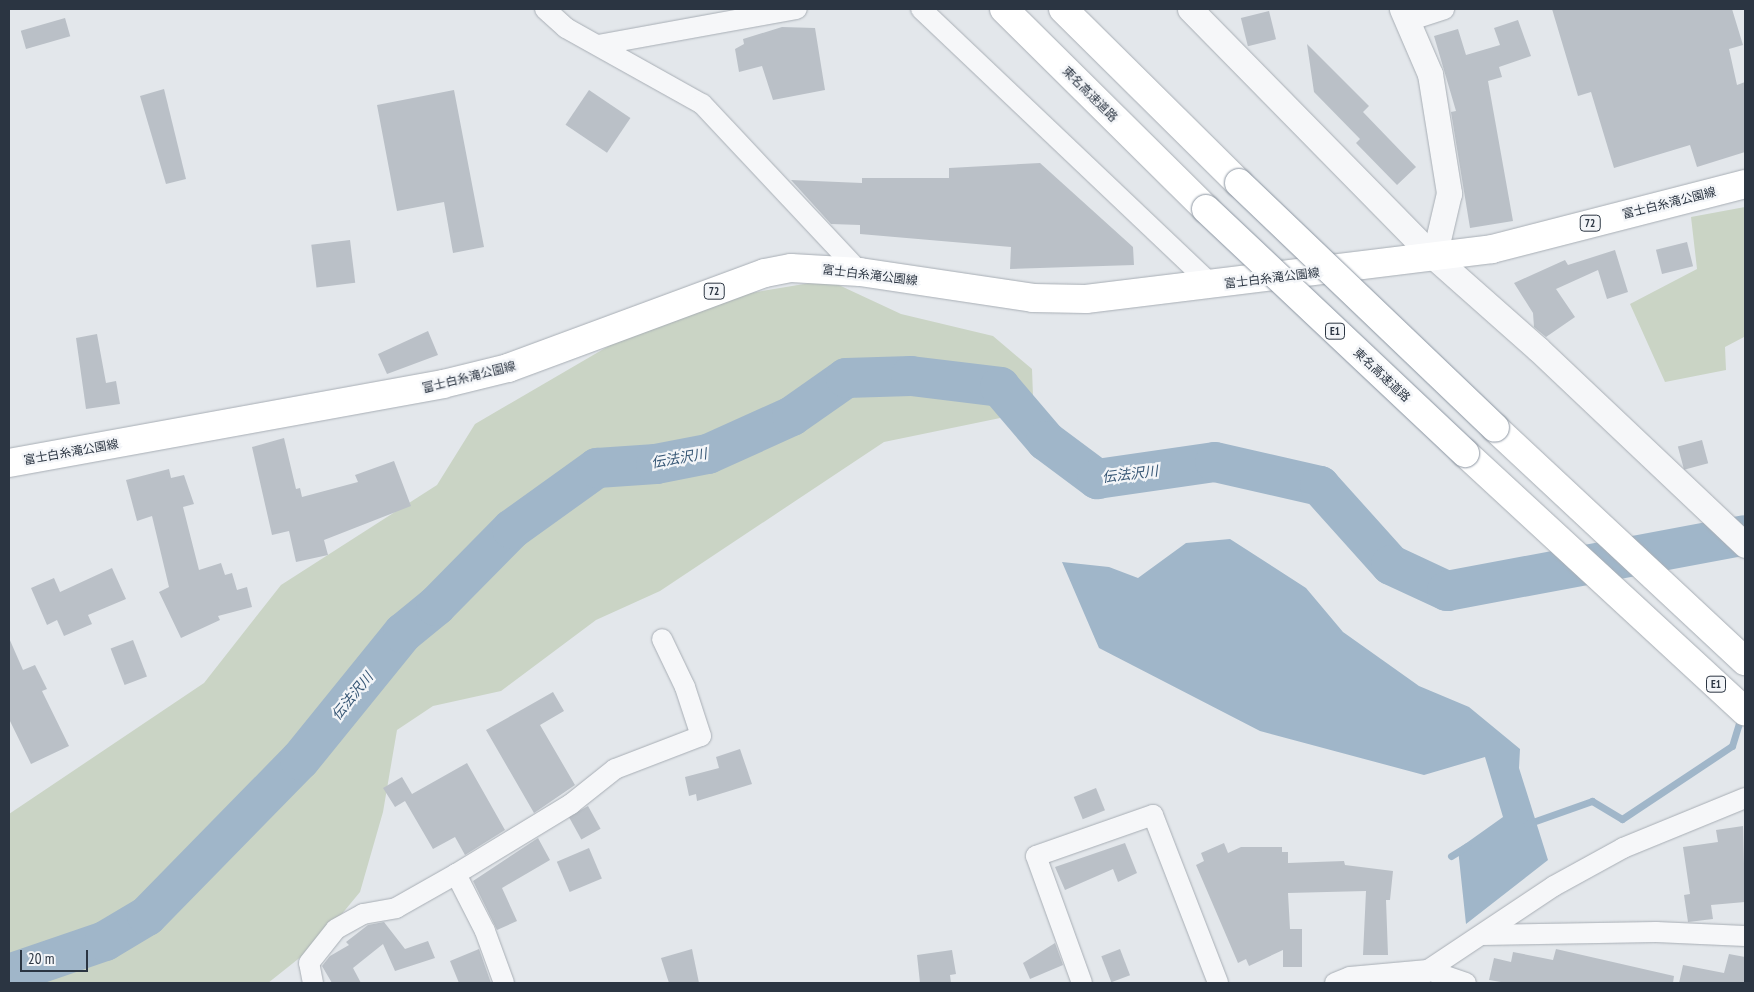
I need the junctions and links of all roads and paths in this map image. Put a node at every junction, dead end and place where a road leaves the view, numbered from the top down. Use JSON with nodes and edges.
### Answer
{"nodes":[{"id":1,"x":545,"y":9,"type":"edge"},
{"id":2,"x":797,"y":9,"type":"edge"},
{"id":3,"x":921,"y":9,"type":"edge"},
{"id":4,"x":1004,"y":9,"type":"edge"},
{"id":5,"x":1063,"y":9,"type":"edge"},
{"id":6,"x":1190,"y":9,"type":"edge"},
{"id":7,"x":1444,"y":9,"type":"edge"},
{"id":8,"x":1405,"y":15,"type":"edge"},
{"id":9,"x":598,"y":45,"type":"junction"},
{"id":10,"x":1745,"y":184,"type":"edge"},
{"id":11,"x":1434,"y":257,"type":"junction"},
{"id":12,"x":860,"y":272,"type":"junction"},
{"id":13,"x":1213,"y":286,"type":"junction"},
{"id":14,"x":9,"y":463,"type":"edge"},
{"id":15,"x":1745,"y":545,"type":"edge"},
{"id":16,"x":662,"y":639,"type":"dead end"},
{"id":17,"x":1745,"y":661,"type":"edge"},
{"id":18,"x":1745,"y":711,"type":"edge"},
{"id":19,"x":1745,"y":798,"type":"edge"},
{"id":20,"x":456,"y":874,"type":"junction"},
{"id":21,"x":1482,"y":935,"type":"junction"},
{"id":22,"x":1745,"y":936,"type":"edge"},
{"id":23,"x":1421,"y":976,"type":"edge"},
{"id":24,"x":313,"y":983,"type":"edge"},
{"id":25,"x":504,"y":983,"type":"edge"},
{"id":26,"x":1082,"y":983,"type":"edge"},
{"id":27,"x":1218,"y":983,"type":"edge"},
{"id":28,"x":1335,"y":983,"type":"edge"},
{"id":29,"x":1466,"y":983,"type":"edge"}],
"edges":[{"from":1,"to":9,"type":"street"},
{"from":2,"to":9,"type":"street"},
{"from":3,"to":13,"type":"street"},
{"from":4,"to":18,"type":"main road","name":"東名高速道路","number":"E1","bridge":true},
{"from":5,"to":17,"type":"main road","bridge":true},
{"from":6,"to":11,"type":"street"},
{"from":7,"to":8,"type":"street"},
{"from":8,"to":11,"type":"street"},
{"from":9,"to":12,"type":"street"},
{"from":10,"to":11,"type":"main road","name":"富士白糸滝公園線","number":"72"},
{"from":11,"to":13,"type":"main road","name":"富士白糸滝公園線","number":"72"},
{"from":11,"to":15,"type":"street"},
{"from":12,"to":13,"type":"main road","name":"富士白糸滝公園線","number":"72"},
{"from":12,"to":14,"type":"main road","name":"富士白糸滝公園線","number":"72"},
{"from":16,"to":20,"type":"street"},
{"from":19,"to":21,"type":"street"},
{"from":20,"to":24,"type":"street"},
{"from":20,"to":25,"type":"street"},
{"from":21,"to":22,"type":"street"},
{"from":21,"to":23,"type":"street"},
{"from":23,"to":28,"type":"street"},
{"from":23,"to":29,"type":"street"},
{"from":26,"to":27,"type":"street"}]}
